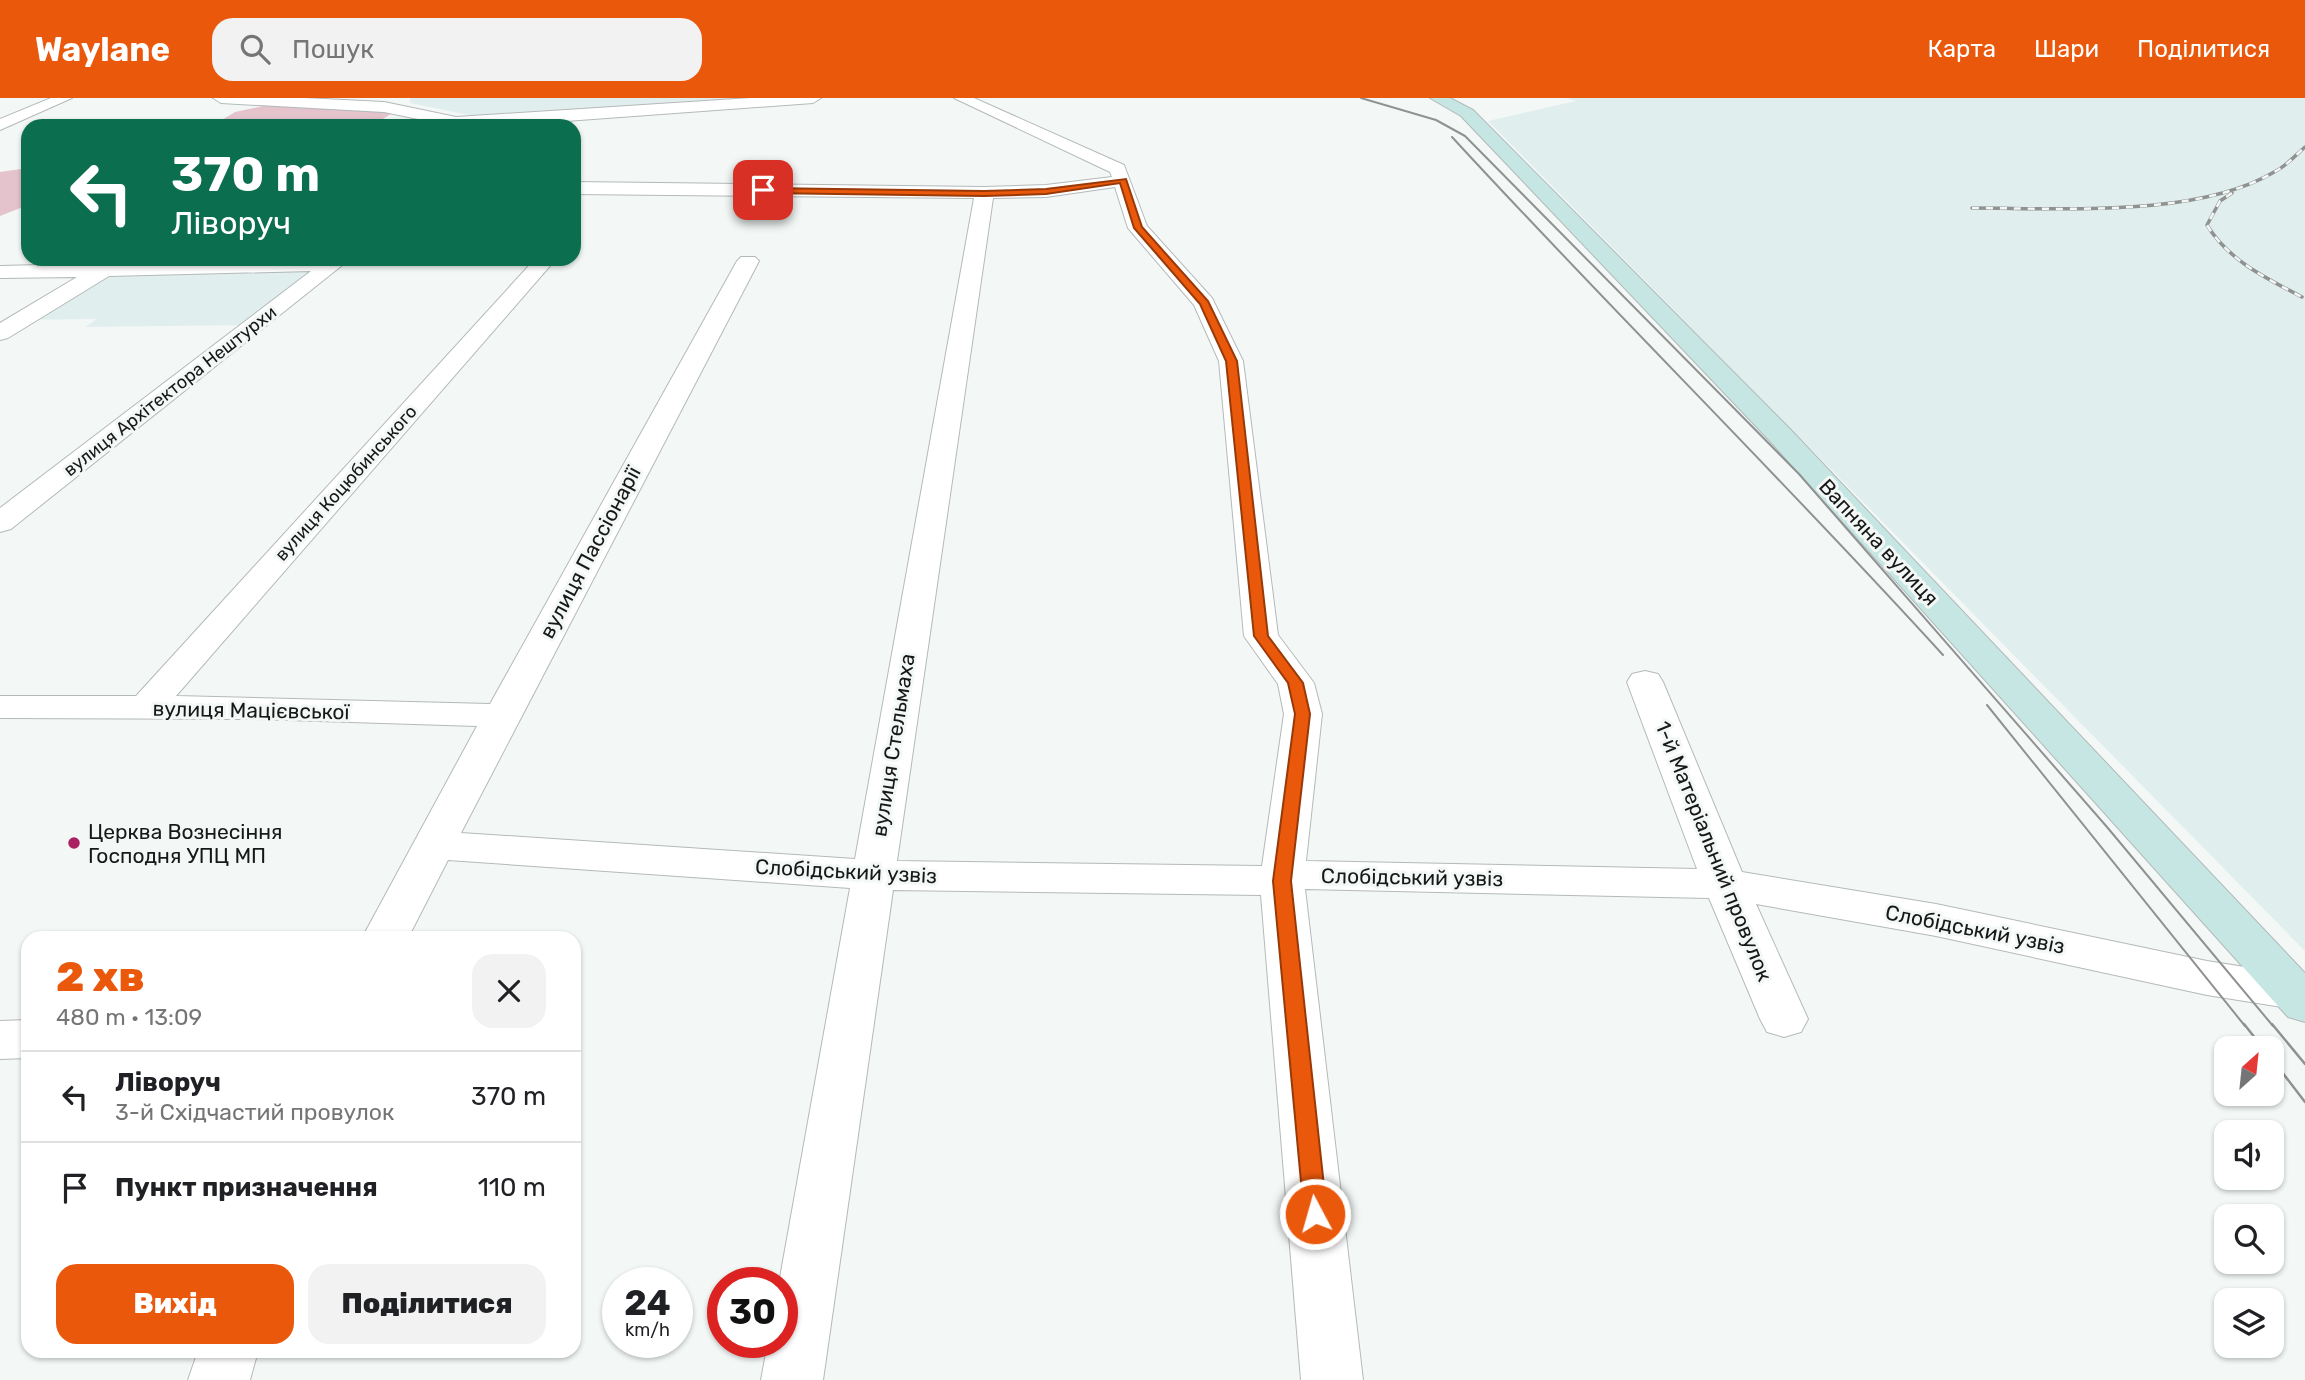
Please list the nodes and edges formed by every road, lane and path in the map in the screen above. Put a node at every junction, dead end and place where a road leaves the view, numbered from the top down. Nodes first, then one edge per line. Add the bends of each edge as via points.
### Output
1 (64, 98) edge
2 (222, 98) edge
3 (813, 98) edge
4 (962, 98) edge
5 (1438, 98) edge
6 (442, 119) edge
7 (527, 119) edge
8 (0, 125) edge
9 (1123, 181) junction
10 (581, 188) edge
11 (984, 193) junction
12 (748, 261) dead end
13 (83, 266) edge
14 (108, 266) edge
15 (332, 266) edge
16 (540, 266) edge
17 (0, 272) edge
18 (0, 333) edge
19 (0, 523) edge
20 (1645, 682) dead end
21 (0, 707) edge
22 (146, 708) junction
23 (502, 716) junction
24 (436, 845) junction
25 (872, 875) junction
26 (1282, 881) junction
27 (1724, 884) junction
28 (390, 931) edge
29 (2300, 998) edge
30 (1784, 1019) dead end
31 (21, 1039) edge
32 (0, 1040) edge
33 (226, 1358) edge
34 (219, 1380) edge
35 (792, 1380) edge
36 (1332, 1380) edge

1 - 8 street
2 - 6 street via 384,107
3 - 7 street
4 - 9 street via 1105,161 1118,169
5 - 29 street, Вапняна вулиця via 1467,113 1780,435
9 - 11 street
9 - 26 street via 1138,228 1205,303 1231,361 1261,636 1296,683 1303,714
10 - 11 street
11 - 25 street, вулиця Стельмаха
12 - 23 street, вулиця Пассіонарії
13 - 17 street
14 - 18 street
15 - 19 street, вулиця Архітектора Нештурхи
16 - 22 street, вулиця Коцюбинського
20 - 27 street, 1-й Матеріальний провулок
21 - 22 street, вулиця Мацієвської
22 - 23 street, вулиця Мацієвської
23 - 24 street, вулиця Пассіонарії
24 - 25 street, Слобідський узвіз
24 - 28 street, вулиця Пассіонарії
25 - 26 street, Слобідський узвіз
25 - 35 street, вулиця Стельмаха
26 - 27 street, Слобідський узвіз via 1303,875
26 - 36 street
27 - 29 street, Слобідський узвіз via 1936,920
27 - 30 street, 1-й Матеріальний провулок
31 - 32 street
33 - 34 street

